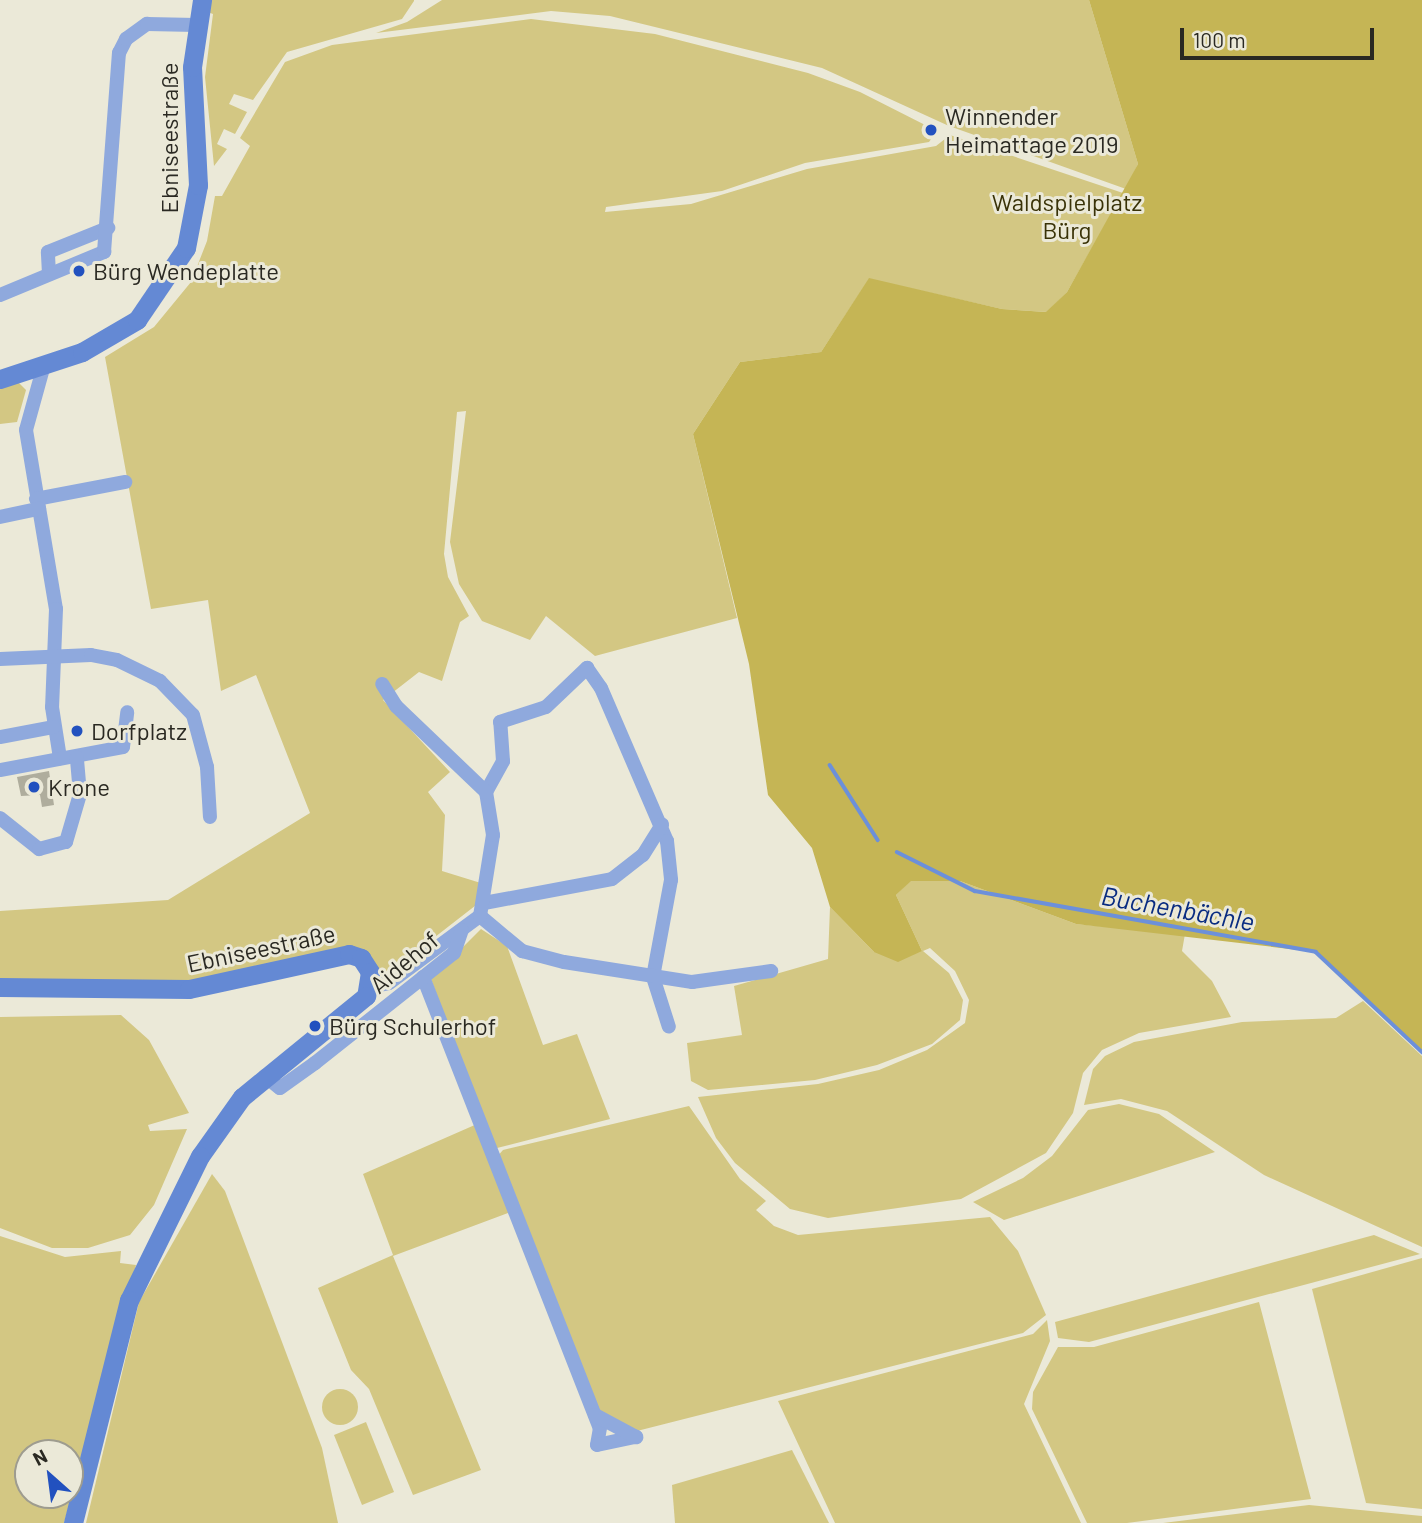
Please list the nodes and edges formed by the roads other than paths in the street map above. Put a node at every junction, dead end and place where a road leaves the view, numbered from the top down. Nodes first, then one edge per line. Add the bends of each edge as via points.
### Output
1 (202, 0) edge
2 (196, 25) junction
3 (108, 228) junction
4 (49, 274) junction
5 (0, 295) edge
6 (44, 365) junction
7 (0, 379) edge
8 (125, 482) dead end
9 (37, 504) junction
10 (0, 517) edge
11 (55, 654) junction
12 (0, 659) edge
13 (382, 684) dead end
14 (127, 712) dead end
15 (54, 726) junction
16 (0, 737) edge
17 (77, 757) junction
18 (60, 758) junction
19 (0, 769) edge
20 (486, 792) junction
21 (210, 817) dead end
22 (0, 818) edge
23 (662, 825) junction
24 (482, 910) junction
25 (462, 930) junction
26 (771, 971) dead end
27 (423, 976) junction
28 (653, 977) junction
29 (0, 987) edge
30 (370, 987) junction
31 (669, 1027) dead end
32 (265, 1076) junction
33 (595, 1415) dead end
34 (73, 1523) edge

1 - 2 street, Ebniseestraße
2 - 3 street via 147,24 126,40 119,53
2 - 6 street, Ebniseestraße via 192,67 198,185 186,248 137,320 82,352
3 - 4 street via 102,255
3 - 4 street via 48,252
4 - 5 street
6 - 7 street, Ebniseestraße
6 - 9 street via 26,430
8 - 9 street
9 - 10 street
9 - 11 street via 57,609
11 - 12 street
11 - 15 street
11 - 21 street via 117,660 141,670 181,700 201,739
13 - 20 street via 396,706
14 - 17 street via 123,747
15 - 16 street
15 - 18 street
17 - 18 street
17 - 22 street via 80,794 66,842 40,849
18 - 19 street
20 - 23 street via 503,761 500,722 546,707 587,668
20 - 24 street via 493,835
23 - 24 street via 643,855 612,880
23 - 28 street via 671,880
24 - 25 street
24 - 28 street via 522,951
25 - 27 street, Aidehof via 454,953
25 - 30 street via 388,983
26 - 28 street via 711,982
27 - 32 street, Aidehof via 280,1088
27 - 33 street
28 - 31 street
29 - 30 street, Ebniseestraße via 189,989 349,954 367,964
30 - 32 street
32 - 34 street via 217,1127 139,1274

